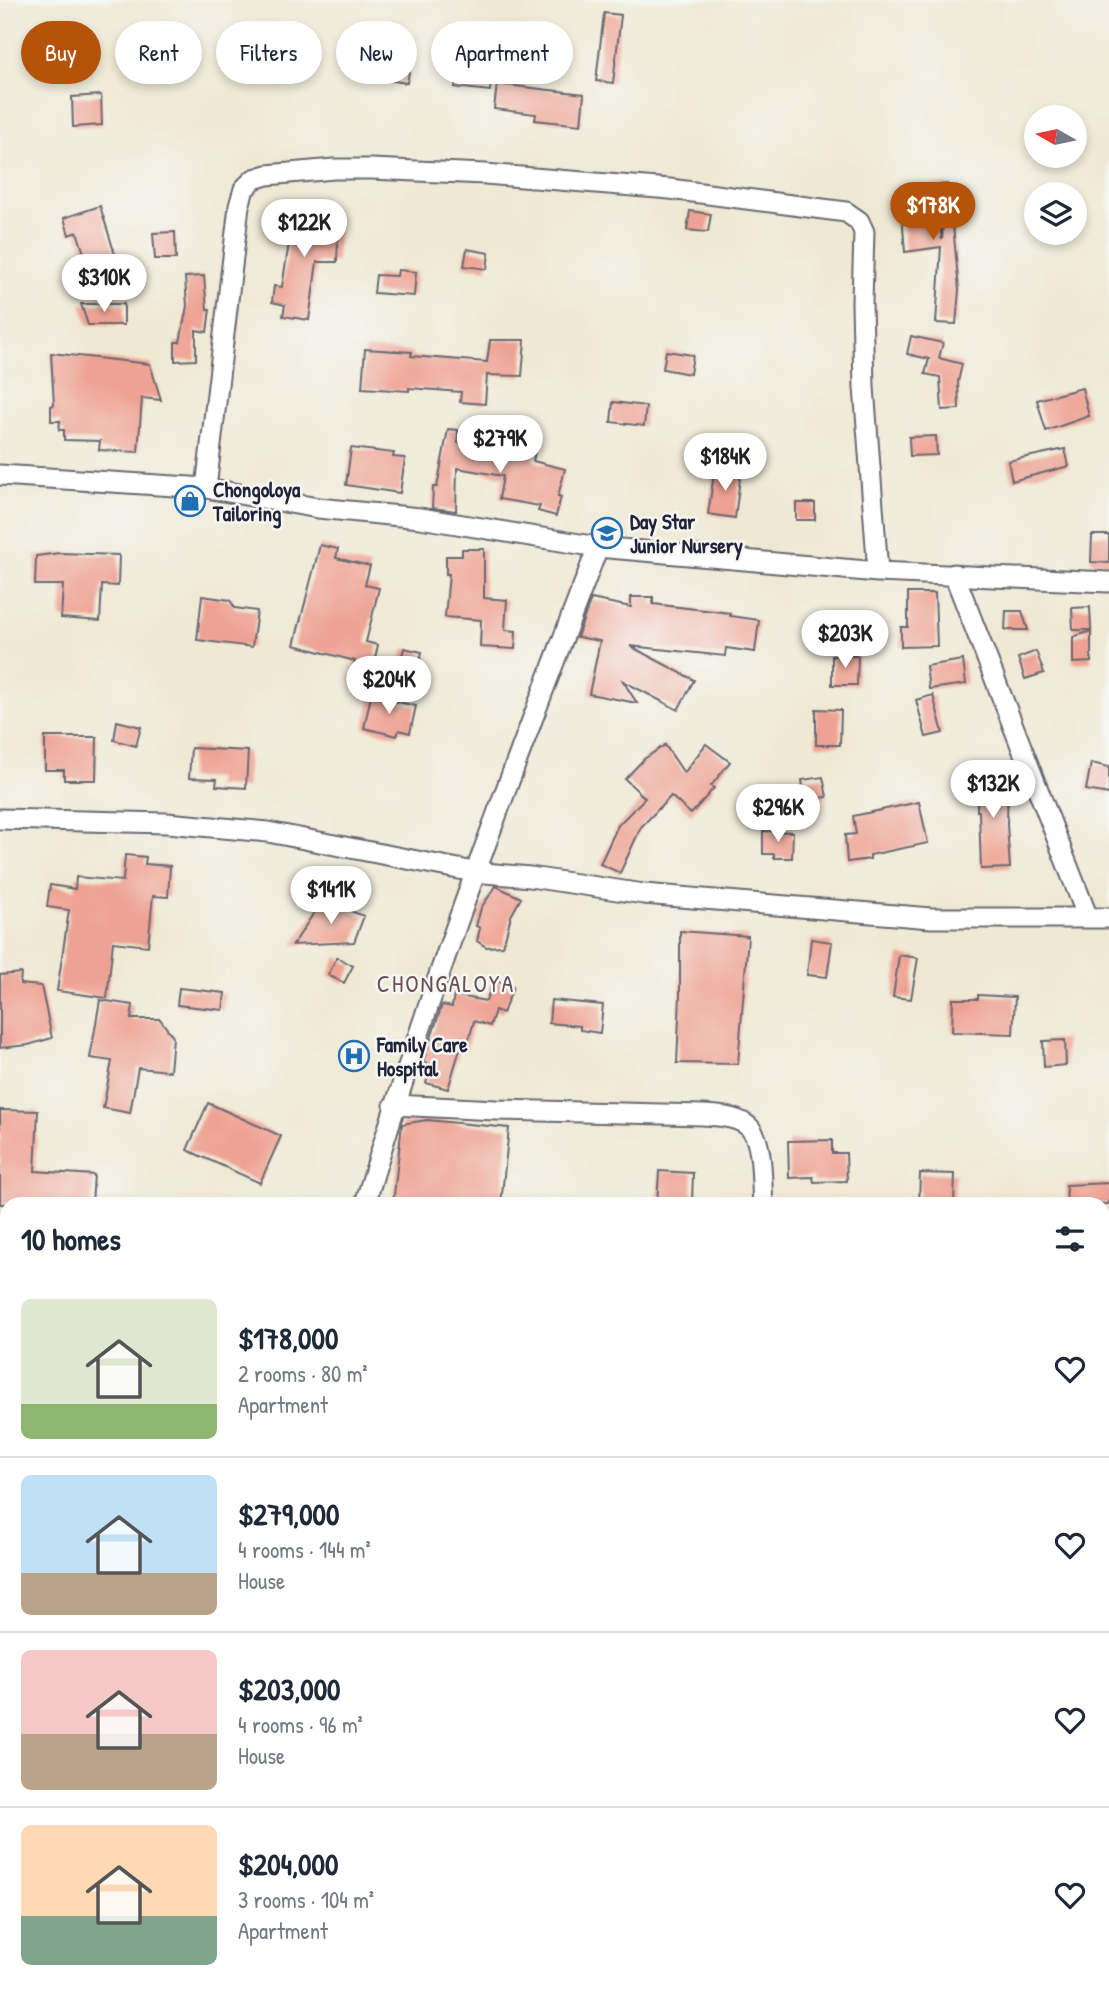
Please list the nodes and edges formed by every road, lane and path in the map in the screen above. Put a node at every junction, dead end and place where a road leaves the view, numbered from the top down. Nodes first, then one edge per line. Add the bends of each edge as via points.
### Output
1 (0, 475) edge
2 (206, 488) junction
3 (598, 547) junction
4 (878, 572) junction
5 (954, 574) junction
6 (1109, 582) edge
7 (0, 819) edge
8 (474, 872) junction
9 (1088, 918) junction
10 (1109, 918) edge
11 (394, 1105) junction
12 (367, 1197) edge
13 (762, 1197) edge

1 - 2 street
2 - 3 street
2 - 4 street via 239,206 244,189 254,179 334,169 485,173 764,200 846,212 859,221 864,232 864,387
3 - 4 street
3 - 8 street
4 - 5 street
5 - 6 street
5 - 9 street
7 - 8 street via 167,823 268,832
8 - 9 street via 644,894 931,918
8 - 11 street
9 - 10 street
11 - 12 street
11 - 13 street via 733,1119 750,1128 759,1149

